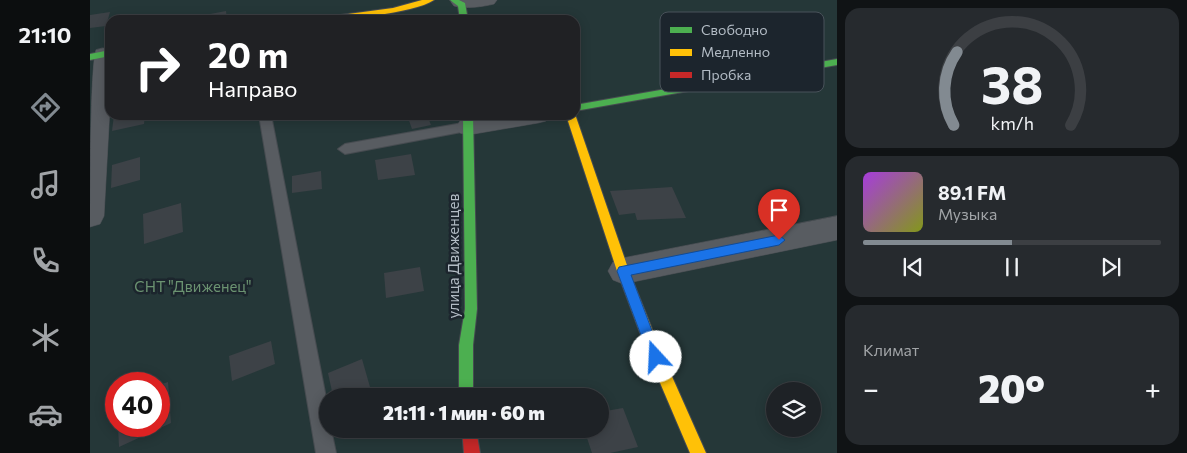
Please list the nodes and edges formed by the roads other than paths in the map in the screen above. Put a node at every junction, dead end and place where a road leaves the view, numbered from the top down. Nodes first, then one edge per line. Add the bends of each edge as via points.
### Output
1 (430, 0) edge
2 (488, 0) edge
3 (457, 1) edge
4 (356, 15) edge
5 (464, 15) edge
6 (101, 55) edge
7 (837, 62) edge
8 (824, 64) edge
9 (666, 92) edge
10 (580, 107) edge
11 (266, 120) edge
12 (573, 120) edge
13 (468, 121) edge
14 (345, 149) dead end
15 (90, 216) edge
16 (837, 228) edge
17 (623, 271) junction
18 (466, 388) edge
19 (470, 438) edge
20 (326, 453) edge
21 (472, 453) edge
22 (698, 453) edge

1 - 4 street via 394,10
2 - 3 street
3 - 5 street
6 - 15 street
7 - 8 street
9 - 10 street
11 - 20 lane
12 - 17 street
13 - 14 lane
13 - 18 street, улица Движенцев via 471,300
16 - 17 street
17 - 22 street
19 - 21 street

